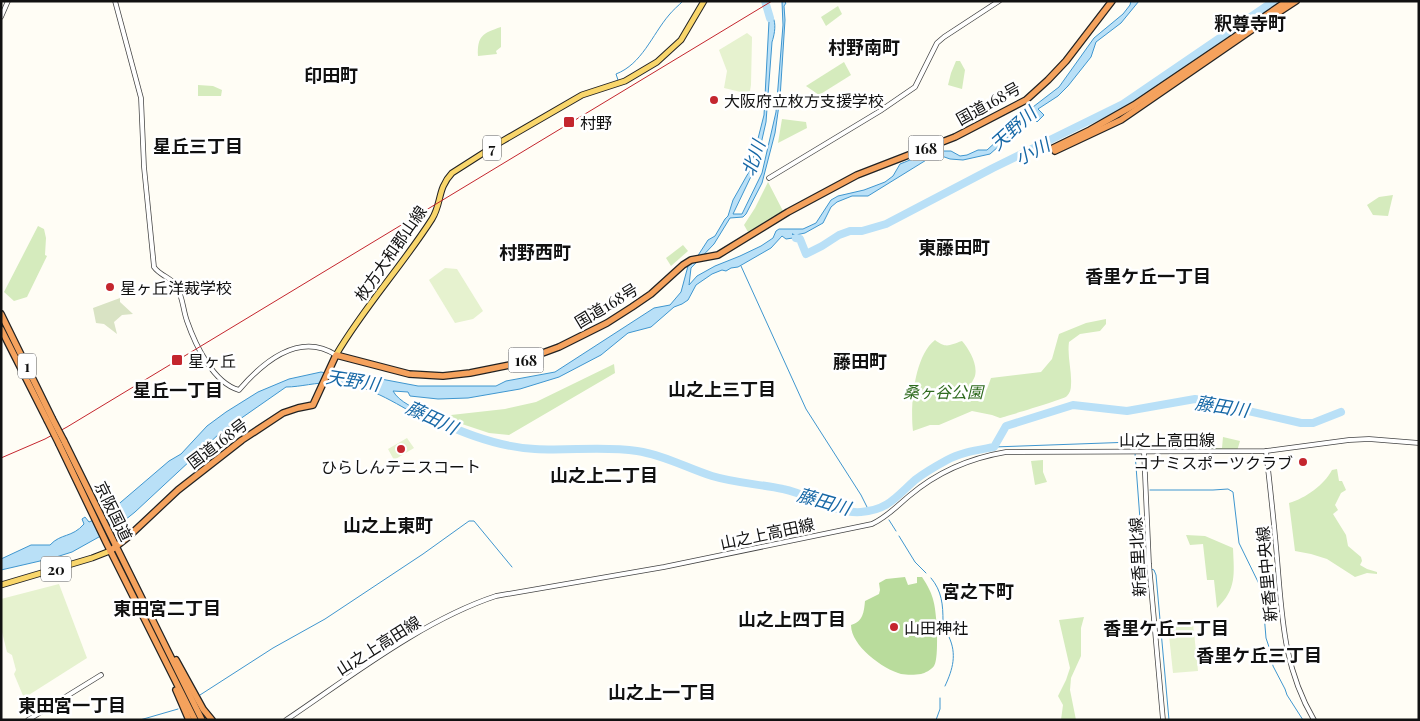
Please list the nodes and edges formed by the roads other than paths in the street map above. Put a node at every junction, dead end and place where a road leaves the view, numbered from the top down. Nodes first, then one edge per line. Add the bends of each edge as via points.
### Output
1 (8, 1) edge
2 (114, 1) edge
3 (704, 1) edge
4 (999, 1) edge
5 (1112, 1) edge
6 (1287, 1) edge
7 (1296, 1) edge
8 (1, 17) edge
9 (769, 178) dead end
10 (1, 314) edge
11 (1, 328) edge
12 (336, 355) junction
13 (49, 419) junction
14 (61, 442) junction
15 (1419, 443) edge
16 (1266, 451) junction
17 (1144, 452) junction
18 (116, 547) junction
19 (110, 551) junction
20 (1, 585) edge
21 (160, 651) junction
22 (171, 656) junction
23 (101, 675) dead end
24 (181, 685) junction
25 (28, 720) edge
26 (189, 720) edge
27 (195, 720) edge
28 (202, 720) edge
29 (212, 720) edge
30 (286, 720) edge
31 (1163, 720) edge
32 (1314, 720) edge

1 - 8 street
2 - 12 street via 141,98 154,267 177,287 186,320 207,363 228,385 239,390 264,364 279,354 314,346
3 - 12 main road, 枚方大和郡山線 / 7 via 681,40 657,62 625,81 582,95 452,174 440,190 434,217
4 - 9 street via 937,44 915,87
5 - 12 highway, 国道168号 / 168 via 1066,61 1026,100 956,137 857,175 718,255 691,260 651,294 607,323 559,347 510,366 443,376 409,374
6 - 7 highway via 1134,105 1054,150 1121,120
10 - 13 highway, 京阪国道 / 1
11 - 13 highway, 京阪国道 / 1
12 - 18 highway, 国道168号 via 313,405 289,410 276,417 213,461
13 - 14 highway, 京阪国道 / 1, bridge
14 - 18 highway, 京阪国道 / 1
14 - 19 highway, 京阪国道 / 1
15 - 16 street, 山之上高田線 via 1348,440
16 - 17 street, 山之上高田線
16 - 32 street, 新香里中央線 via 1285,644 1296,684
17 - 30 street, 山之上高田線 via 994,454 939,475 872,524 664,567 490,598 456,611 401,643
17 - 31 street, 新香里北線 via 1149,571
18 - 19 highway, 国道168号
18 - 22 highway, 京阪国道 / 1
19 - 20 main road, 20
19 - 21 highway, 京阪国道 / 1
21 - 24 highway, 京阪国道 / 1
21 - 26 highway
22 - 24 highway, 京阪国道 / 1
22 - 29 highway, 1
23 - 25 street
24 - 27 highway, 京阪国道 / 1
24 - 28 highway, 京阪国道 / 1

